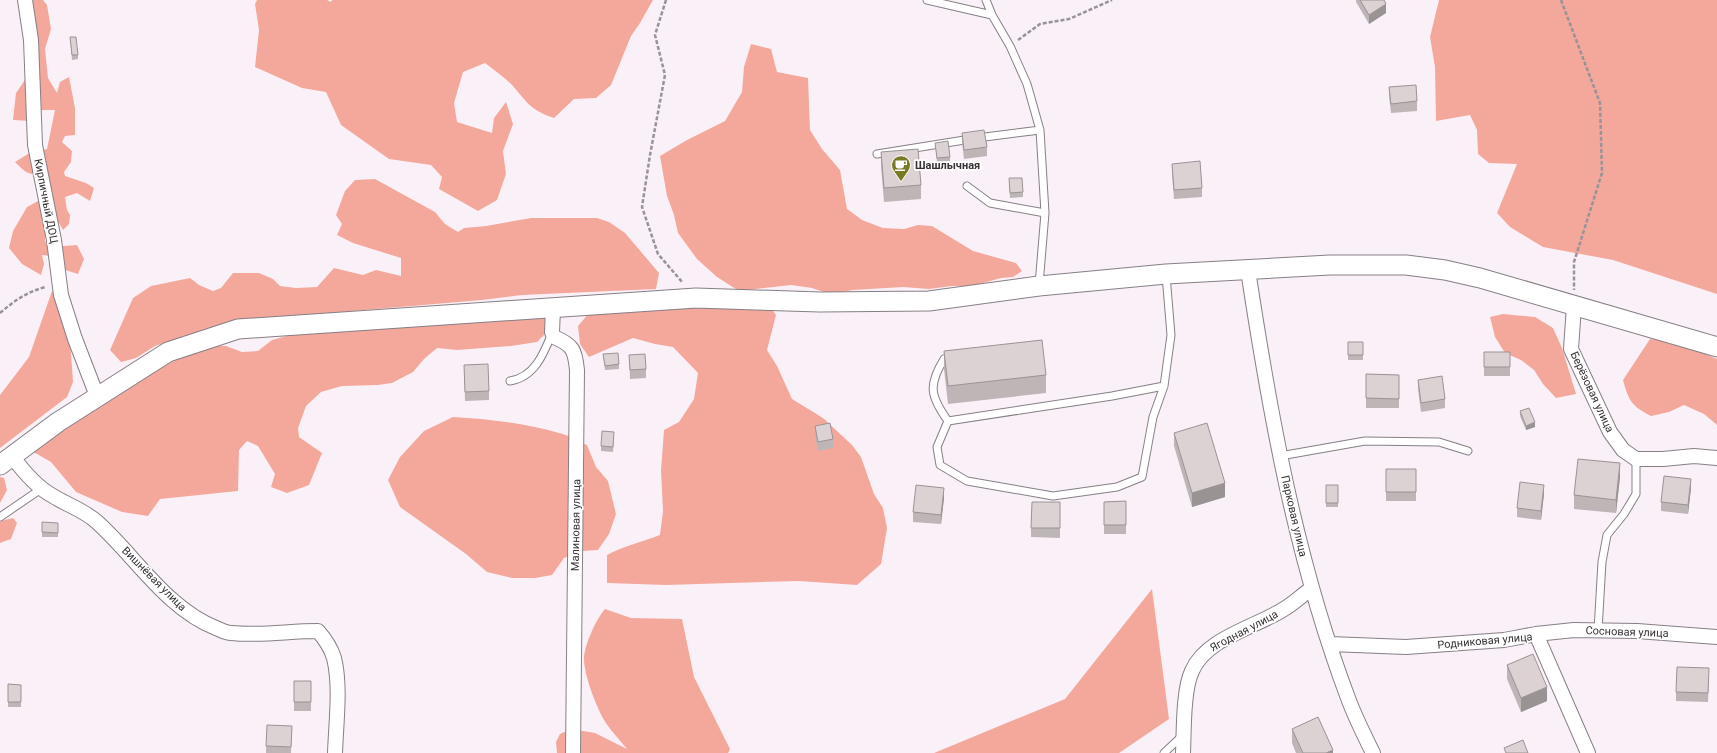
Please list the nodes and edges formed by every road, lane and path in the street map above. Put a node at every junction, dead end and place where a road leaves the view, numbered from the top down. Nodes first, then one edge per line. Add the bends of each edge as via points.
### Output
1 (25, 0) edge
2 (666, 0) edge
3 (927, 0) edge
4 (986, 0) edge
5 (1112, 0) edge
6 (1561, 0) edge
7 (992, 15) junction
8 (1010, 46) junction
9 (1040, 130) junction
10 (877, 154) dead end
11 (967, 186) dead end
12 (1045, 213) junction
13 (1248, 270) junction
14 (1166, 274) junction
15 (60, 284) junction
16 (1039, 286) junction
17 (696, 298) junction
18 (1574, 306) junction
19 (553, 308) junction
20 (0, 313) edge
21 (552, 332) junction
22 (1717, 347) edge
23 (944, 359) edge
24 (510, 381) dead end
25 (1164, 386) junction
26 (97, 396) junction
27 (948, 421) junction
28 (1468, 451) dead end
29 (1280, 456) junction
30 (1636, 458) junction
31 (1717, 458) edge
32 (6, 461) edge
33 (40, 488) junction
34 (0, 517) edge
35 (1311, 588) junction
36 (1598, 630) junction
37 (1536, 634) junction
38 (1717, 637) edge
39 (1330, 644) junction
40 (1184, 735) junction
41 (335, 753) edge
42 (573, 753) edge
43 (1164, 753) edge
44 (1183, 753) edge
45 (1373, 753) edge
46 (1588, 753) edge

1 - 15 street, Кирпичный ДОЦ via 31,40 36,145
2 - 17 path via 655,34 666,75 642,207 658,254
3 - 7 lane
4 - 7 lane
5 - 8 path via 1069,19 1040,24
6 - 18 path via 1600,103 1602,173 1574,262
7 - 8 lane
8 - 9 lane via 1027,84
9 - 10 lane
9 - 12 lane
11 - 12 lane via 990,202
12 - 16 lane
13 - 14 main road
13 - 18 main road via 1406,264 1480,278
13 - 29 street, Парковая улица
14 - 16 main road
14 - 25 lane via 1171,335
15 - 20 path via 34,290
15 - 26 street, Кирпичный ДОЦ via 75,339
16 - 17 main road via 929,300 820,302
17 - 19 main road
18 - 22 main road
18 - 30 street, Берёзовая улица via 1571,349 1610,432 1623,450
19 - 21 street
19 - 26 main road via 238,329 168,352
21 - 24 lane via 538,364 516,380
21 - 42 street, Малиновая улица via 554,337 563,341 575,353 577,370
23 - 27 lane via 934,375 933,392 936,404
25 - 27 lane
25 - 27 lane via 1153,417 1142,478 1117,487 1053,496 967,481 940,465 937,447
26 - 32 main road
28 - 29 lane via 1439,442 1365,441
29 - 35 street, Парковая улица
30 - 31 street
30 - 36 lane via 1636,494 1607,535 1602,562
32 - 33 street, Вишнёвая улица
33 - 34 lane
33 - 41 street, Вишнёвая улица via 96,521 185,611 204,623 229,633 318,631 334,657 337,678
35 - 39 street, Парковая улица
35 - 40 street, Ягодная улица via 1284,609 1202,654 1191,671
36 - 37 street, Сосновая улица
36 - 38 street, Сосновая улица via 1637,630
37 - 39 street, Родниковая улица via 1504,640 1406,648
37 - 46 street, Родниковая улица
39 - 45 street, Парковая улица via 1348,699
40 - 43 lane
40 - 44 street, Ягодная улица

